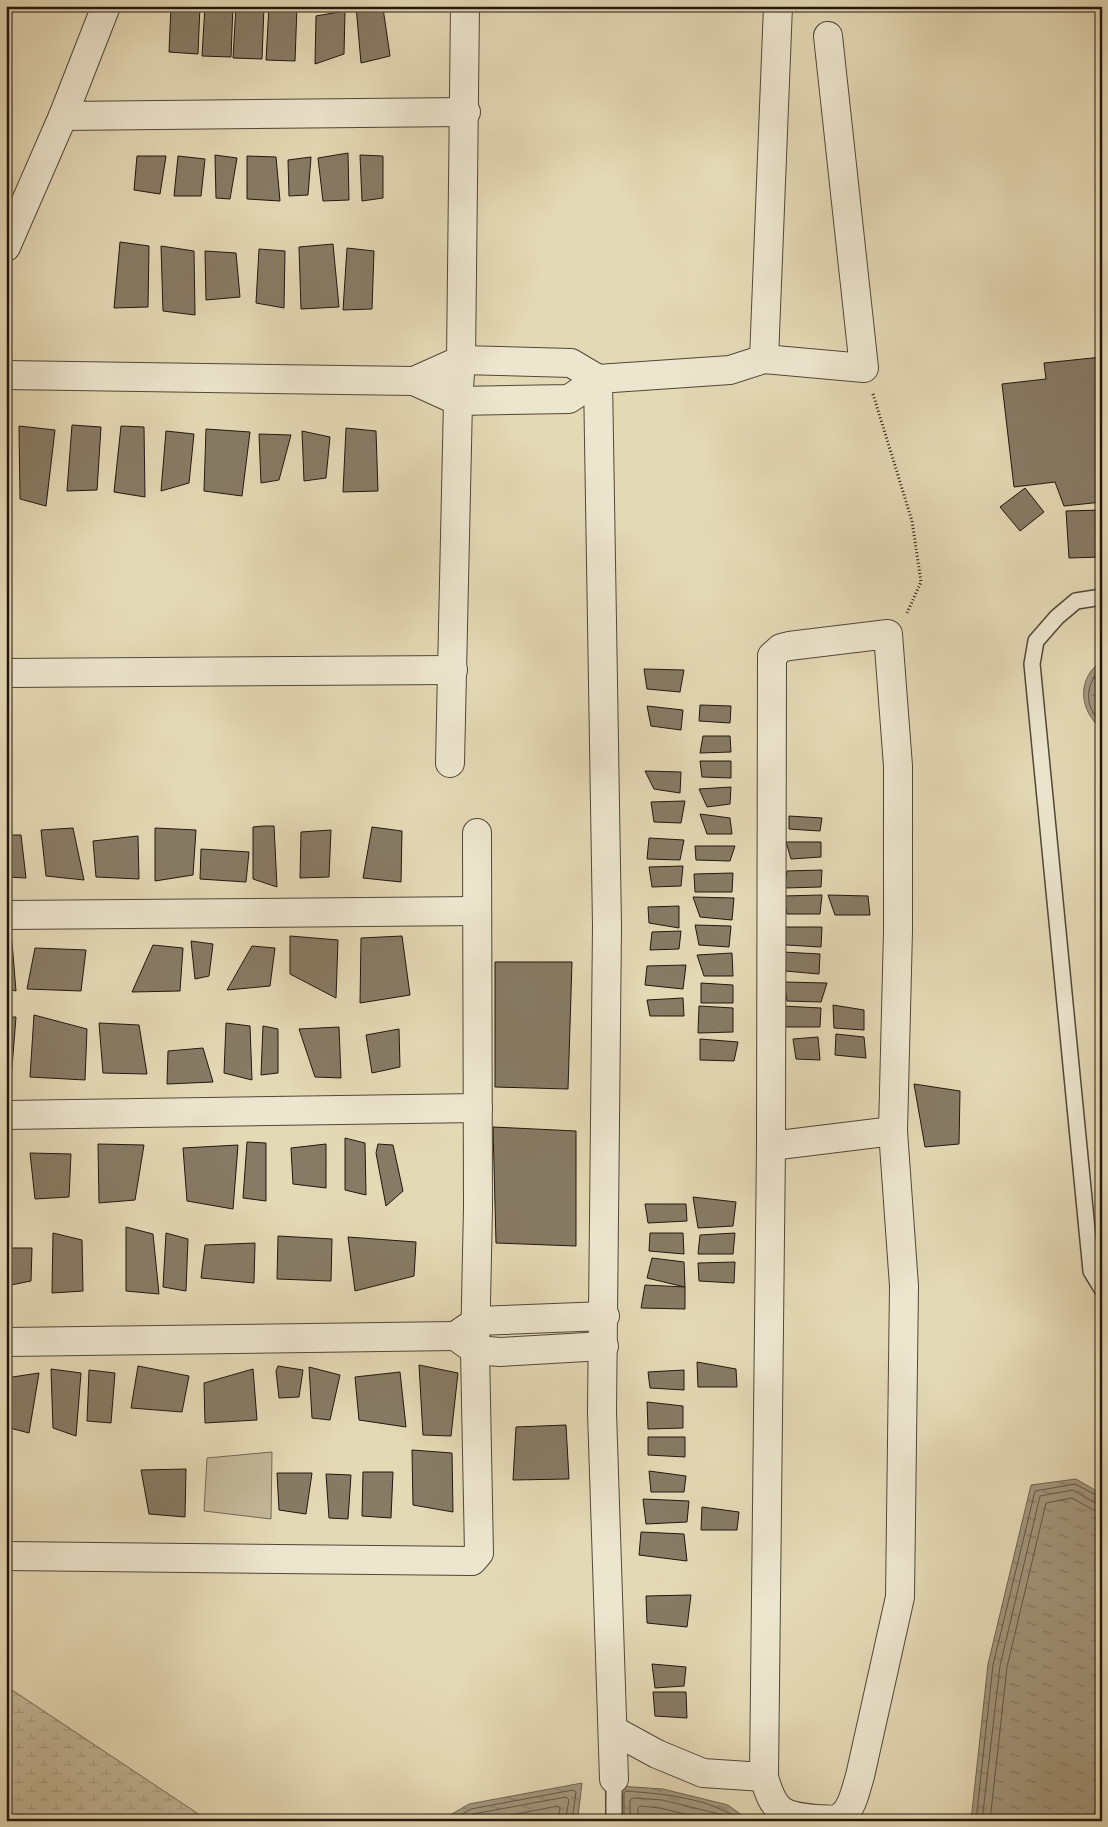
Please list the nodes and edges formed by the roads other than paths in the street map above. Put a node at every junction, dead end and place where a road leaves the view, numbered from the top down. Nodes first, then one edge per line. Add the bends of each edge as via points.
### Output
1 (106, 6) edge
2 (465, 6) edge
3 (778, 6) edge
4 (828, 36) dead end
5 (466, 112) junction
6 (63, 116) junction
7 (6, 247) edge
8 (764, 359) junction
9 (461, 360) junction
10 (6, 375) edge
11 (598, 379) junction
12 (414, 381) junction
13 (458, 401) junction
14 (1102, 597) edge
15 (453, 670) junction
16 (6, 673) edge
17 (450, 763) dead end
18 (477, 833) dead end
19 (477, 912) junction
20 (6, 915) edge
21 (478, 1108) junction
22 (6, 1115) edge
23 (893, 1130) junction
24 (772, 1146) junction
25 (1102, 1289) edge
26 (605, 1316) junction
27 (469, 1335) junction
28 (6, 1342) edge
29 (604, 1346) junction
30 (6, 1556) edge
31 (613, 1730) junction
32 (764, 1777) junction
33 (614, 1786) joint
34 (614, 1821) edge

1 - 6 street
2 - 5 street
3 - 8 street
4 - 8 street via 864,368
5 - 6 street
5 - 9 street
6 - 7 street
8 - 11 street via 730,370
9 - 11 street via 571,363
9 - 12 street
9 - 13 street
10 - 12 street
11 - 13 street via 568,399
11 - 26 street via 608,926
12 - 13 street
13 - 15 street
14 - 25 lane via 1076,600 1057,617 1036,641 1032,664 1091,1271
15 - 16 street
15 - 17 street
18 - 19 street
19 - 20 street
19 - 21 street
21 - 22 street
21 - 27 street
23 - 24 street
23 - 24 street via 898,766 888,634 789,646 772,656
23 - 32 street via 904,1286 900,1597 894,1630 860,1776 844,1815 834,1820 784,1814 769,1796
24 - 32 street
26 - 27 street
26 - 29 street
27 - 28 street
27 - 29 street via 500,1352
27 - 30 street via 479,1553 472,1561
29 - 31 street via 602,1412
31 - 32 street via 657,1754 704,1773
31 - 33 street
33 - 34 lane

